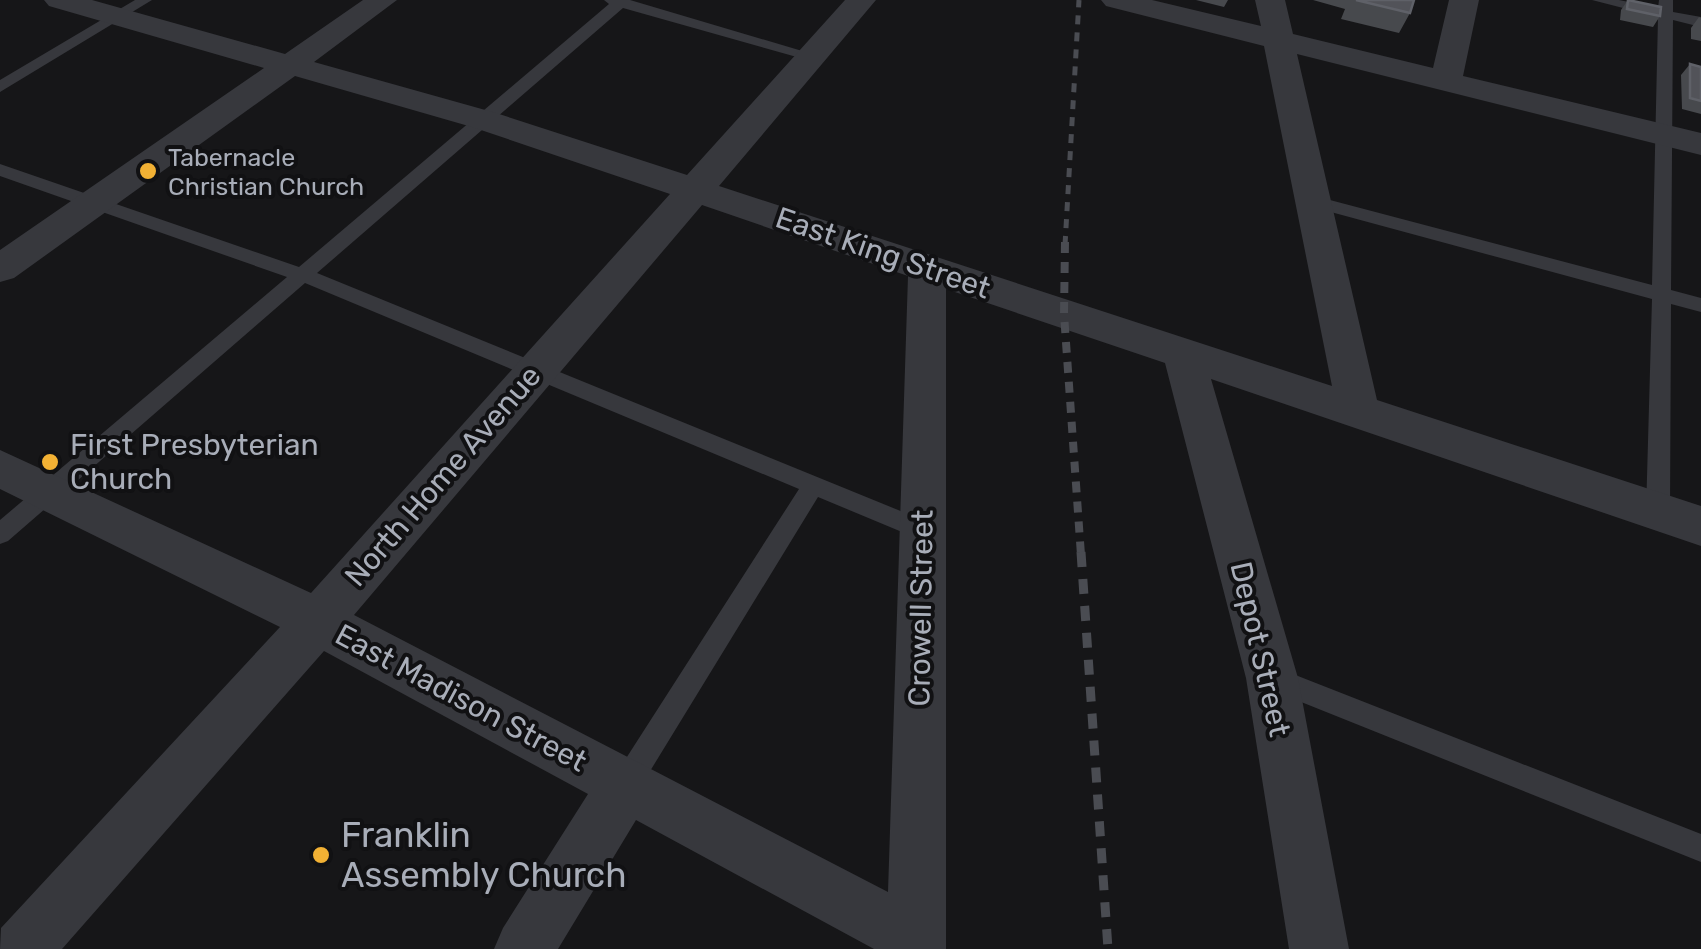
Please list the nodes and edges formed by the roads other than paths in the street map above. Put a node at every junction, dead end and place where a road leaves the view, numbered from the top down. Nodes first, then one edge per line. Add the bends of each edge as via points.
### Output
1 (59, 0) edge
2 (382, 0) edge
3 (861, 0) edge
4 (1116, 0) edge
5 (1270, 0) edge
6 (1464, 0) edge
7 (1599, 0) edge
8 (618, 1) edge
9 (1666, 7) edge
10 (132, 8) edge
11 (1701, 22) edge
12 (1278, 40) junction
13 (812, 56) junction
14 (290, 64) junction
15 (1446, 81) junction
16 (0, 86) edge
17 (484, 120) junction
18 (1662, 134) junction
19 (1701, 144) edge
20 (0, 170) edge
21 (696, 190) junction
22 (1310, 201) junction
23 (95, 202) junction
24 (927, 268) junction
25 (0, 269) edge
26 (303, 275) junction
27 (1660, 293) junction
28 (1701, 304) edge
29 (1182, 352) junction
30 (535, 371) junction
31 (1358, 411) junction
32 (0, 468) edge
33 (814, 485) junction
34 (48, 490) junction
35 (1658, 512) junction
36 (1701, 526) edge
37 (922, 530) junction
38 (0, 534) edge
39 (316, 622) junction
40 (1272, 678) junction
41 (626, 784) junction
42 (1701, 848) edge
43 (916, 944) edge
44 (22, 949) edge
45 (524, 949) edge
46 (1319, 949) edge

1 - 10 street, East King Street
2 - 14 street
3 - 13 street, North Home Avenue
4 - 12 street
5 - 12 street
6 - 15 street
7 - 9 lane
8 - 13 lane
8 - 17 lane
9 - 11 lane
9 - 18 lane
10 - 14 street, East King Street
10 - 16 lane
12 - 15 street
12 - 22 street
13 - 21 street, North Home Avenue
14 - 17 street, East King Street
14 - 23 street
15 - 18 street
17 - 21 street, East King Street
17 - 26 lane
18 - 19 street
18 - 27 lane
20 - 23 lane
21 - 24 street, East King Street
21 - 30 street, North Home Avenue
22 - 27 lane
22 - 31 street
23 - 25 street
23 - 26 lane
24 - 29 street, East King Street
24 - 37 street, Crowell Street
26 - 30 lane
26 - 34 lane
27 - 28 lane
27 - 35 lane
29 - 31 street, East King Street
29 - 40 street, Depot Street
30 - 33 lane
30 - 39 street, North Home Avenue
31 - 35 street, East King Street
32 - 34 street, East Madison Street
33 - 37 lane
33 - 41 lane
34 - 38 lane
34 - 39 street, East Madison Street
35 - 36 street, East King Street
37 - 43 street, Crowell Street
39 - 41 street, East Madison Street
39 - 44 street, North Home Avenue
40 - 42 lane
40 - 46 street, Depot Street
41 - 43 street, East Madison Street
41 - 45 street

